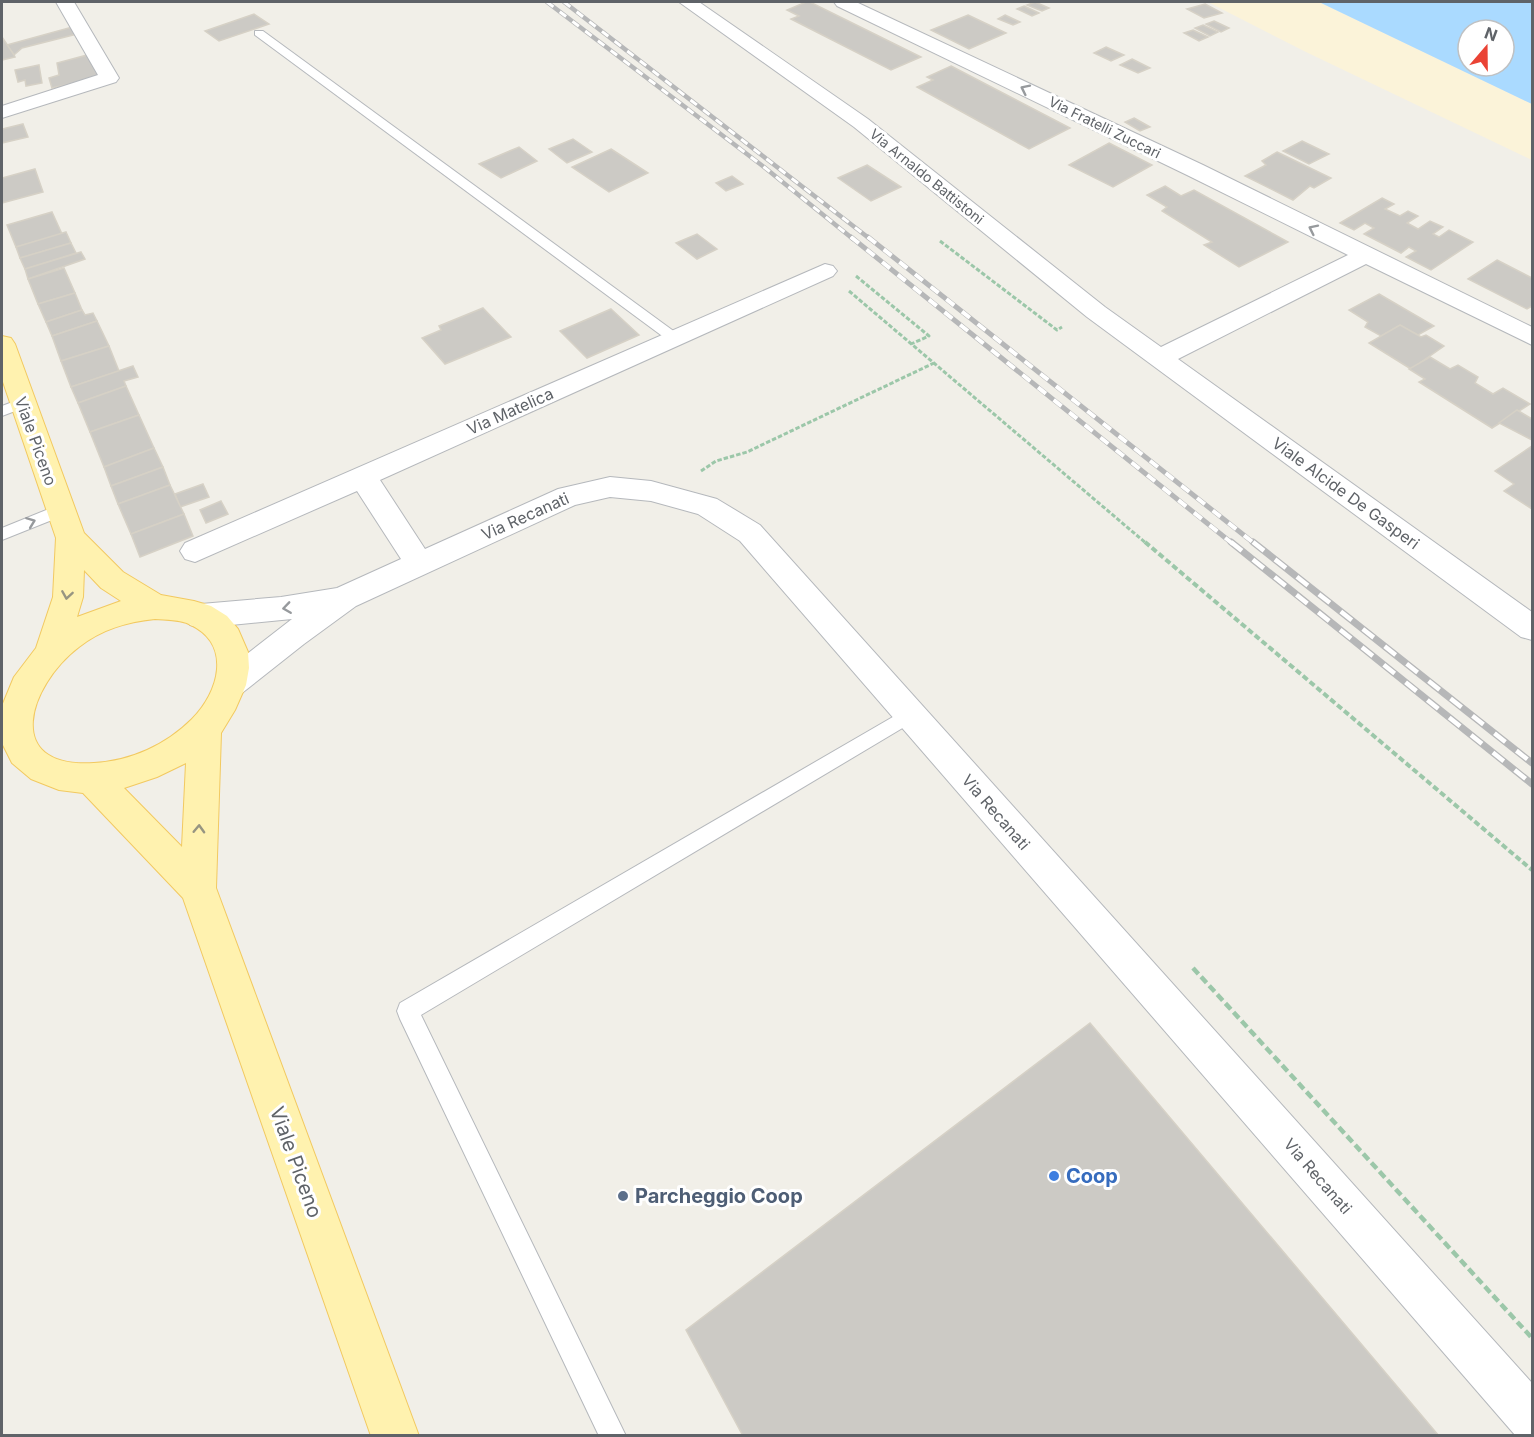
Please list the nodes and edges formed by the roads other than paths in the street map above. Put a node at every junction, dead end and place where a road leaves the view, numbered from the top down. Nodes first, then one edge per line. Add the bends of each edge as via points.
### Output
1 (65, 2) edge
2 (688, 2) edge
3 (843, 2) edge
4 (259, 33) dead end
5 (2, 112) edge
6 (1365, 255) junction
7 (825, 271) road end
8 (1533, 337) edge
9 (674, 338) junction
10 (3, 351) edge
11 (1160, 358) junction
12 (12, 407) edge
13 (362, 476) junction
14 (61, 510) junction
15 (2, 534) edge
16 (71, 538) junction
17 (195, 551) dead end
18 (420, 564) junction
19 (345, 598) junction
20 (155, 607) junction
21 (201, 616) junction
22 (1533, 628) edge
23 (51, 650) junction
24 (231, 684) junction
25 (10, 698) edge
26 (910, 715) junction
27 (204, 729) junction
28 (13, 753) edge
29 (92, 779) junction
30 (198, 888) junction
31 (1533, 1418) edge
32 (395, 1436) edge
33 (613, 1436) edge

1 - 5 street via 109,78
2 - 11 street, Via Arnaldo Battistoni via 861,123 1096,312
6 -> 3 street, Via Fratelli Zuccari
4 - 9 lane
6 - 8 street, Via Fratelli Zuccari
6 - 11 street
7 - 9 street, Via Matelica
9 - 13 street, Via Matelica
10 - 12 main road, Viale Piceno
11 - 22 street, Viale Alcide De Gasperi
12 - 14 main road, Viale Piceno
13 - 17 street, Via Matelica
13 - 18 street
15 -> 14 lane
14 - 16 main road, Viale Piceno
16 - 20 main road, Viale Piceno via 112,580
16 -> 23 main road, Viale Piceno via 68,597
18 - 19 street, Via Recanati
18 - 26 street, Via Recanati via 568,496 610,487 651,491 707,506 750,533
19 -> 21 street, Via Recanati
19 - 24 street, Via Recanati
20 - 21 main road, Viale Piceno
20 - 23 main road, Viale Piceno via 100,619
21 - 24 main road, Viale Piceno via 218,627 230,643 234,663
23 - 25 main road, Viale Piceno
24 - 27 main road, Viale Piceno via 221,707
25 - 28 main road, Viale Piceno
26 - 31 street, Via Recanati
26 - 33 lane via 408,1011
27 - 29 main road, Viale Piceno via 153,764 122,775
30 -> 27 main road, Viale Piceno
28 - 29 main road, Viale Piceno via 65,777
29 - 30 main road, Viale Piceno
30 - 32 main road, Viale Piceno

